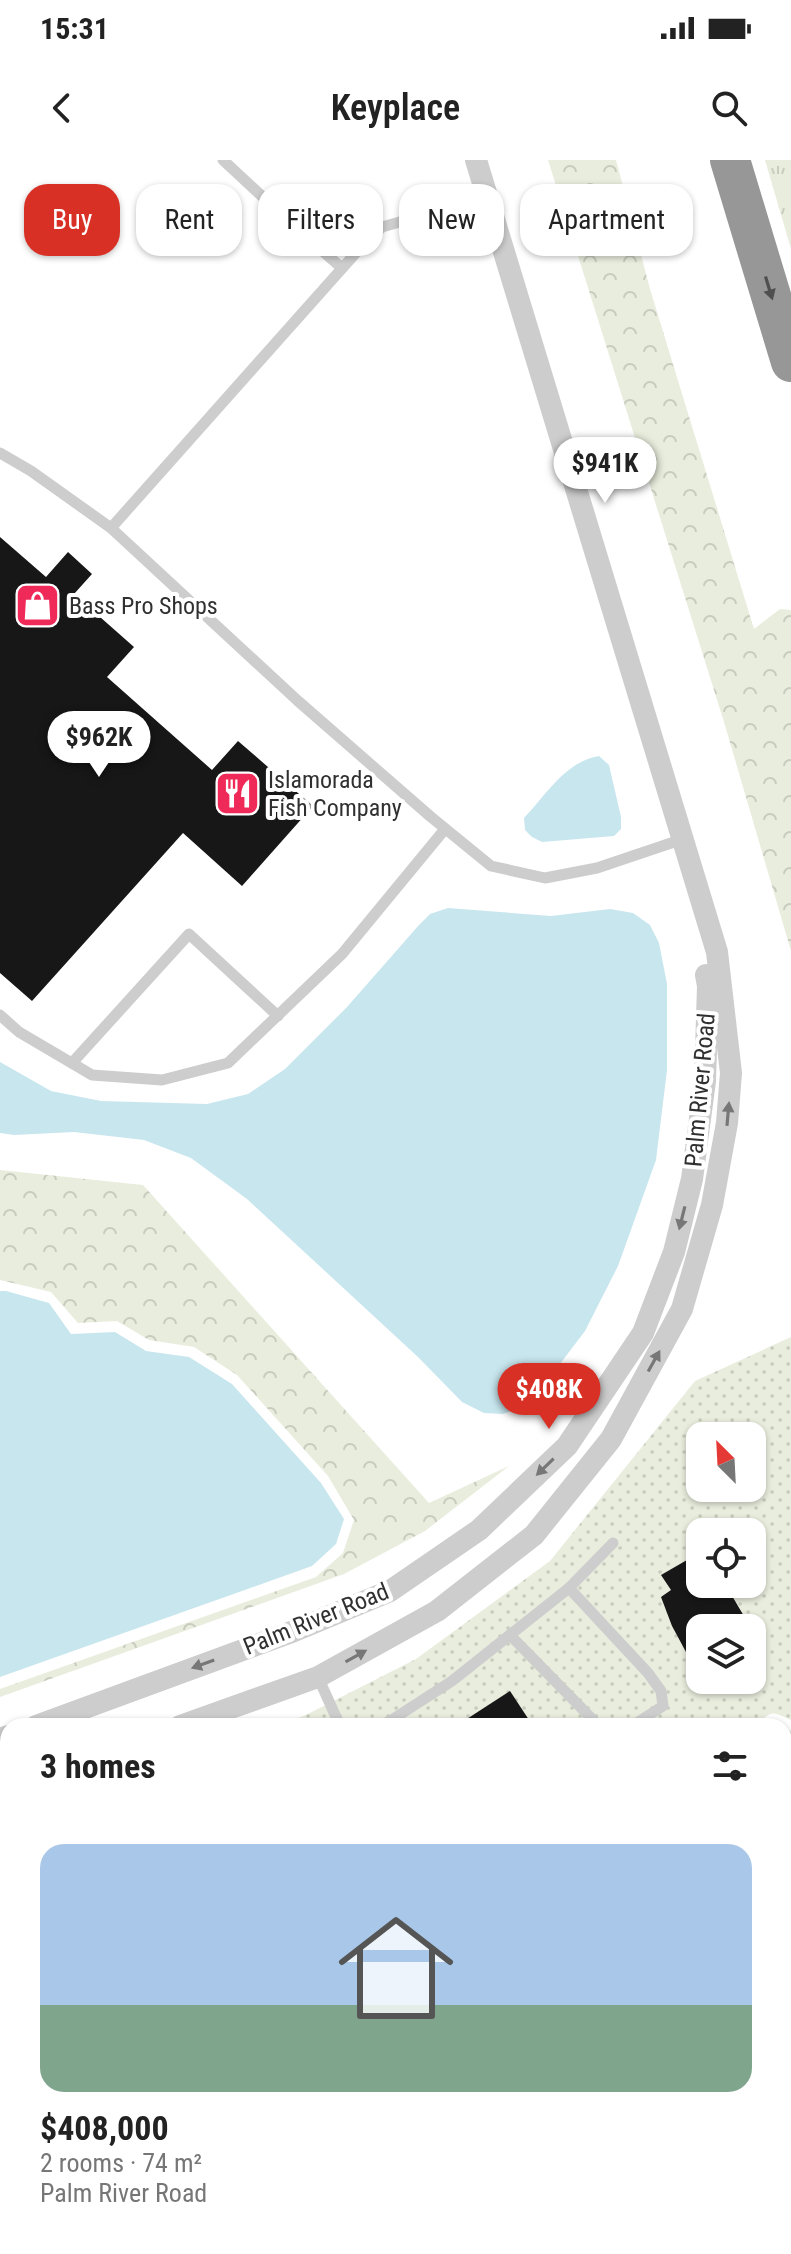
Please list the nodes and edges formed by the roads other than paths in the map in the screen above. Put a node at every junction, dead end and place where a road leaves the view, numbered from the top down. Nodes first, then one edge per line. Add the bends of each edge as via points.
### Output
1 (223, 160) edge
2 (476, 160) edge
3 (730, 160) edge
4 (484, 184) edge
5 (399, 222) edge
6 (504, 251) edge
7 (342, 268) junction
8 (791, 362) edge
9 (0, 453) edge
10 (111, 528) junction
11 (445, 829) junction
12 (683, 839) junction
13 (689, 864) junction
14 (0, 1015) edge
15 (278, 1016) junction
16 (72, 1063) junction
17 (613, 1543) dead end
18 (569, 1588) junction
19 (510, 1635) junction
20 (318, 1677) junction
21 (58, 1718) edge
22 (203, 1718) edge
23 (336, 1718) edge
24 (395, 1718) edge
25 (591, 1718) edge
26 (644, 1718) edge

1 - 7 lane
2 - 4 street, Palm River Road
3 -> 8 highway
5 - 7 lane via 382,227
6 - 12 street, Palm River Road
7 - 10 lane
9 - 10 lane
10 - 11 lane
11 - 12 lane via 491,866 545,878 597,868
11 - 15 lane via 342,954
12 - 13 street, Palm River Road
20 -> 13 street, Palm River Road via 437,1611 534,1535 611,1439 682,1309 712,1205 731,1073 717,952
13 -> 21 street, Palm River Road via 708,986 705,1081 692,1179 674,1252 643,1333 567,1446 479,1530 390,1591
14 - 16 lane
15 - 16 lane via 228,1063 162,1080 92,1075
15 - 16 lane via 189,934
17 - 18 lane
18 - 19 lane
18 - 26 lane via 661,1691 663,1706
19 - 24 lane
19 - 25 lane
20 - 22 street, Palm River Road
20 - 23 lane

